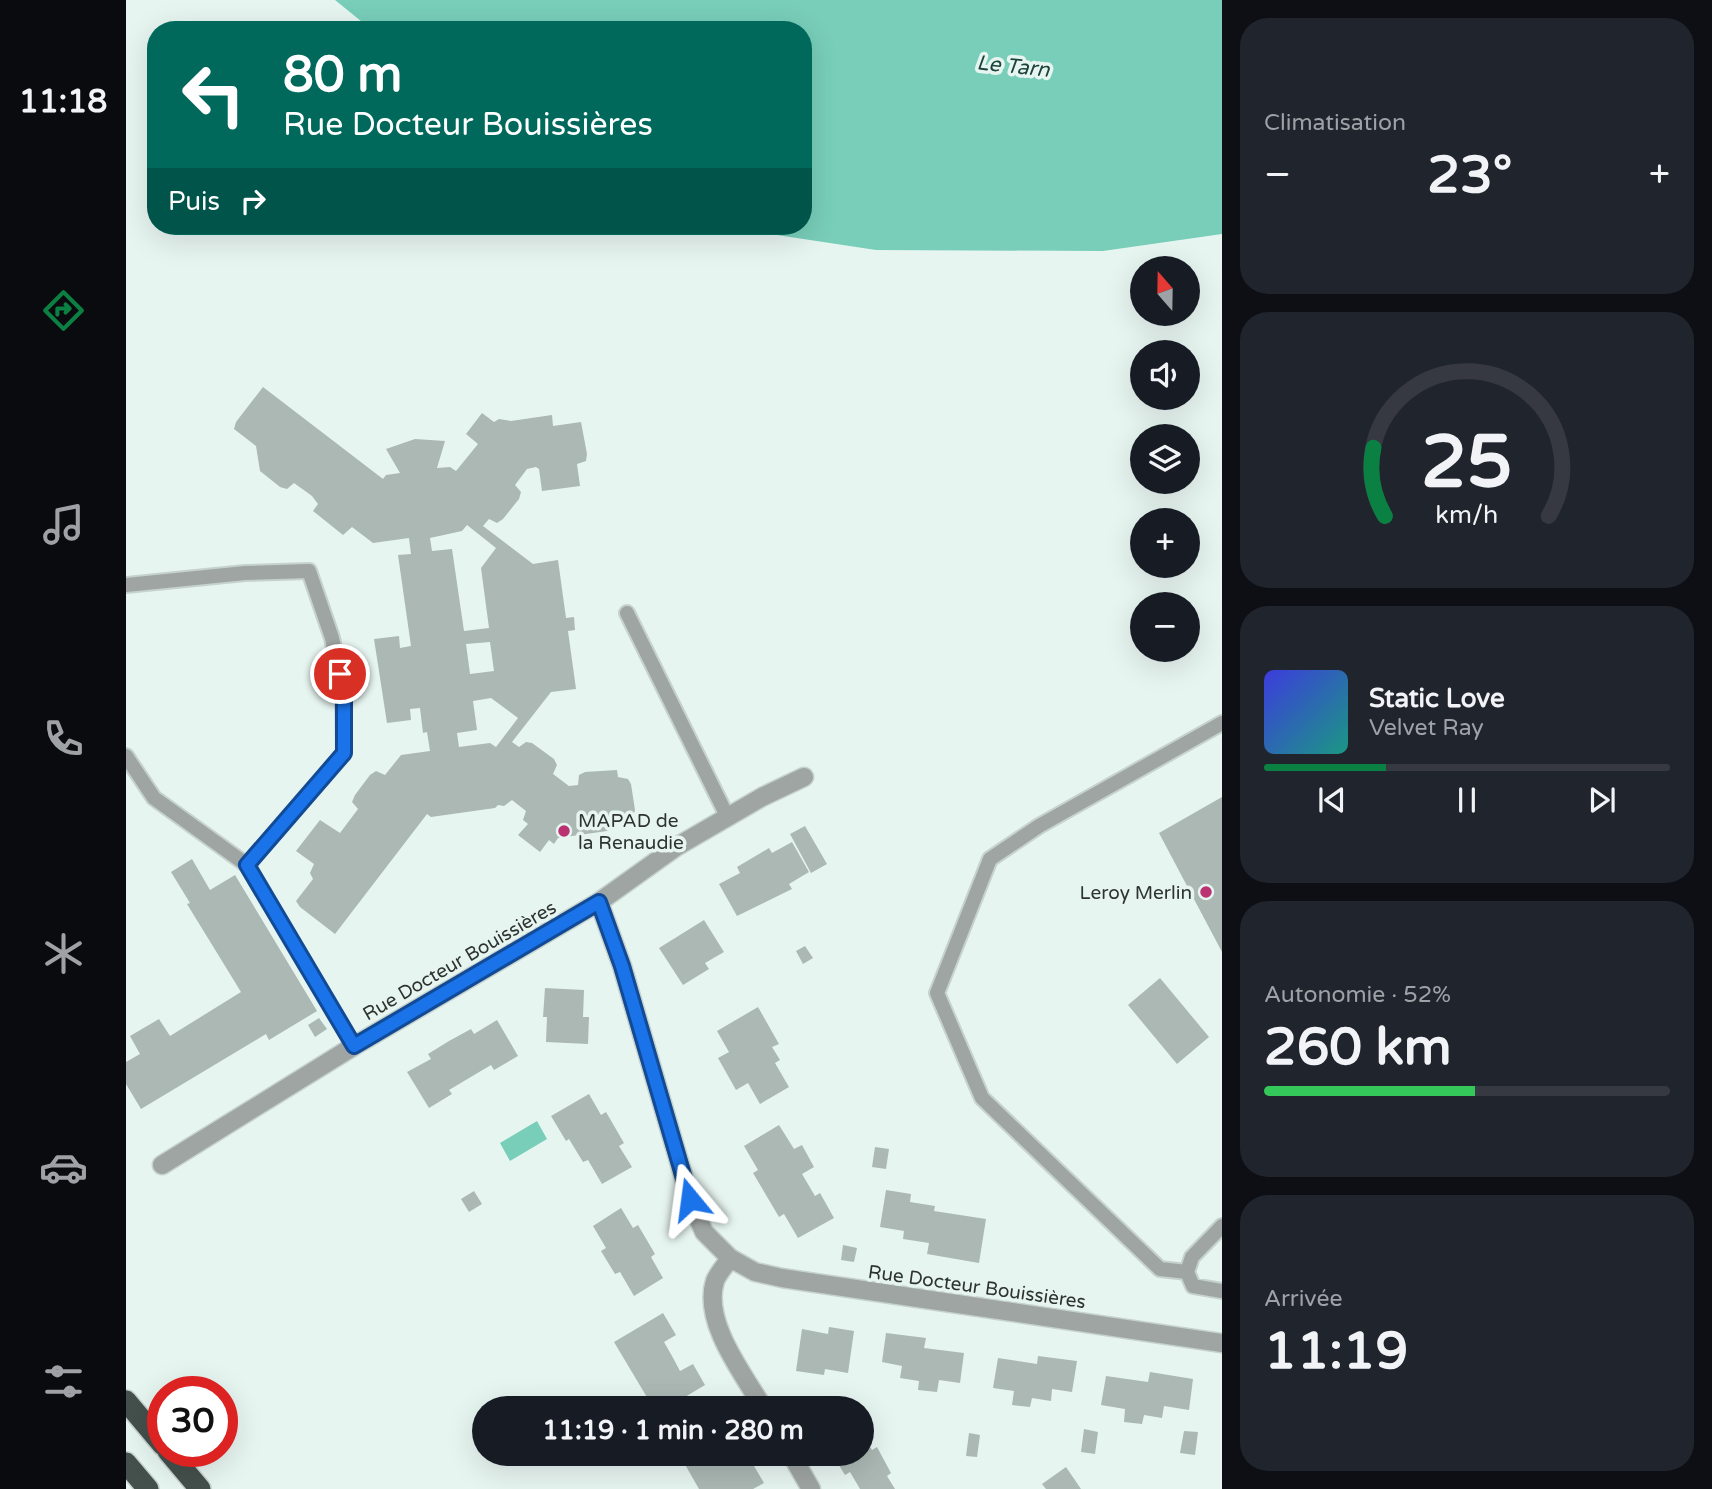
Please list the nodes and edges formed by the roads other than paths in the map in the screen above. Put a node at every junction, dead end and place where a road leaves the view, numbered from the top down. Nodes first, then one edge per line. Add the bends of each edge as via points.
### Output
1 (126, 586) edge
2 (627, 613) dead end
3 (1222, 723) edge
4 (126, 756) edge
5 (804, 777) dead end
6 (727, 816) junction
7 (247, 865) junction
8 (599, 902) junction
9 (354, 1046) junction
10 (162, 1165) dead end
11 (1222, 1226) edge
12 (730, 1258) junction
13 (1187, 1272) junction
14 (1222, 1291) edge
15 (1222, 1343) edge
16 (756, 1396) edge
17 (126, 1401) edge
18 (147, 1426) edge
19 (126, 1463) edge
20 (798, 1466) edge
21 (181, 1467) edge
22 (148, 1489) edge
23 (200, 1489) edge
24 (811, 1489) edge

1 - 7 lane via 309,571 332,638 344,693 344,753
2 - 6 lane
3 - 13 lane via 1039,826 990,859 937,993 982,1098 1160,1269
4 - 7 lane via 154,798
5 - 6 street, Rue Docteur Bouissières
6 - 8 street, Rue Docteur Bouissières
7 - 9 lane
8 - 9 street, Rue Docteur Bouissières
8 - 12 street, Rue Docteur Bouissières via 690,1199 704,1231
9 - 10 street, Rue Docteur Bouissières
11 - 13 lane via 1192,1257
12 - 15 street, Rue Docteur Bouissières via 755,1272 782,1278
12 - 16 street via 716,1280 712,1308 723,1339
13 - 14 lane via 1193,1286
17 - 18 highway
19 - 22 highway
20 - 24 street
21 - 23 highway

